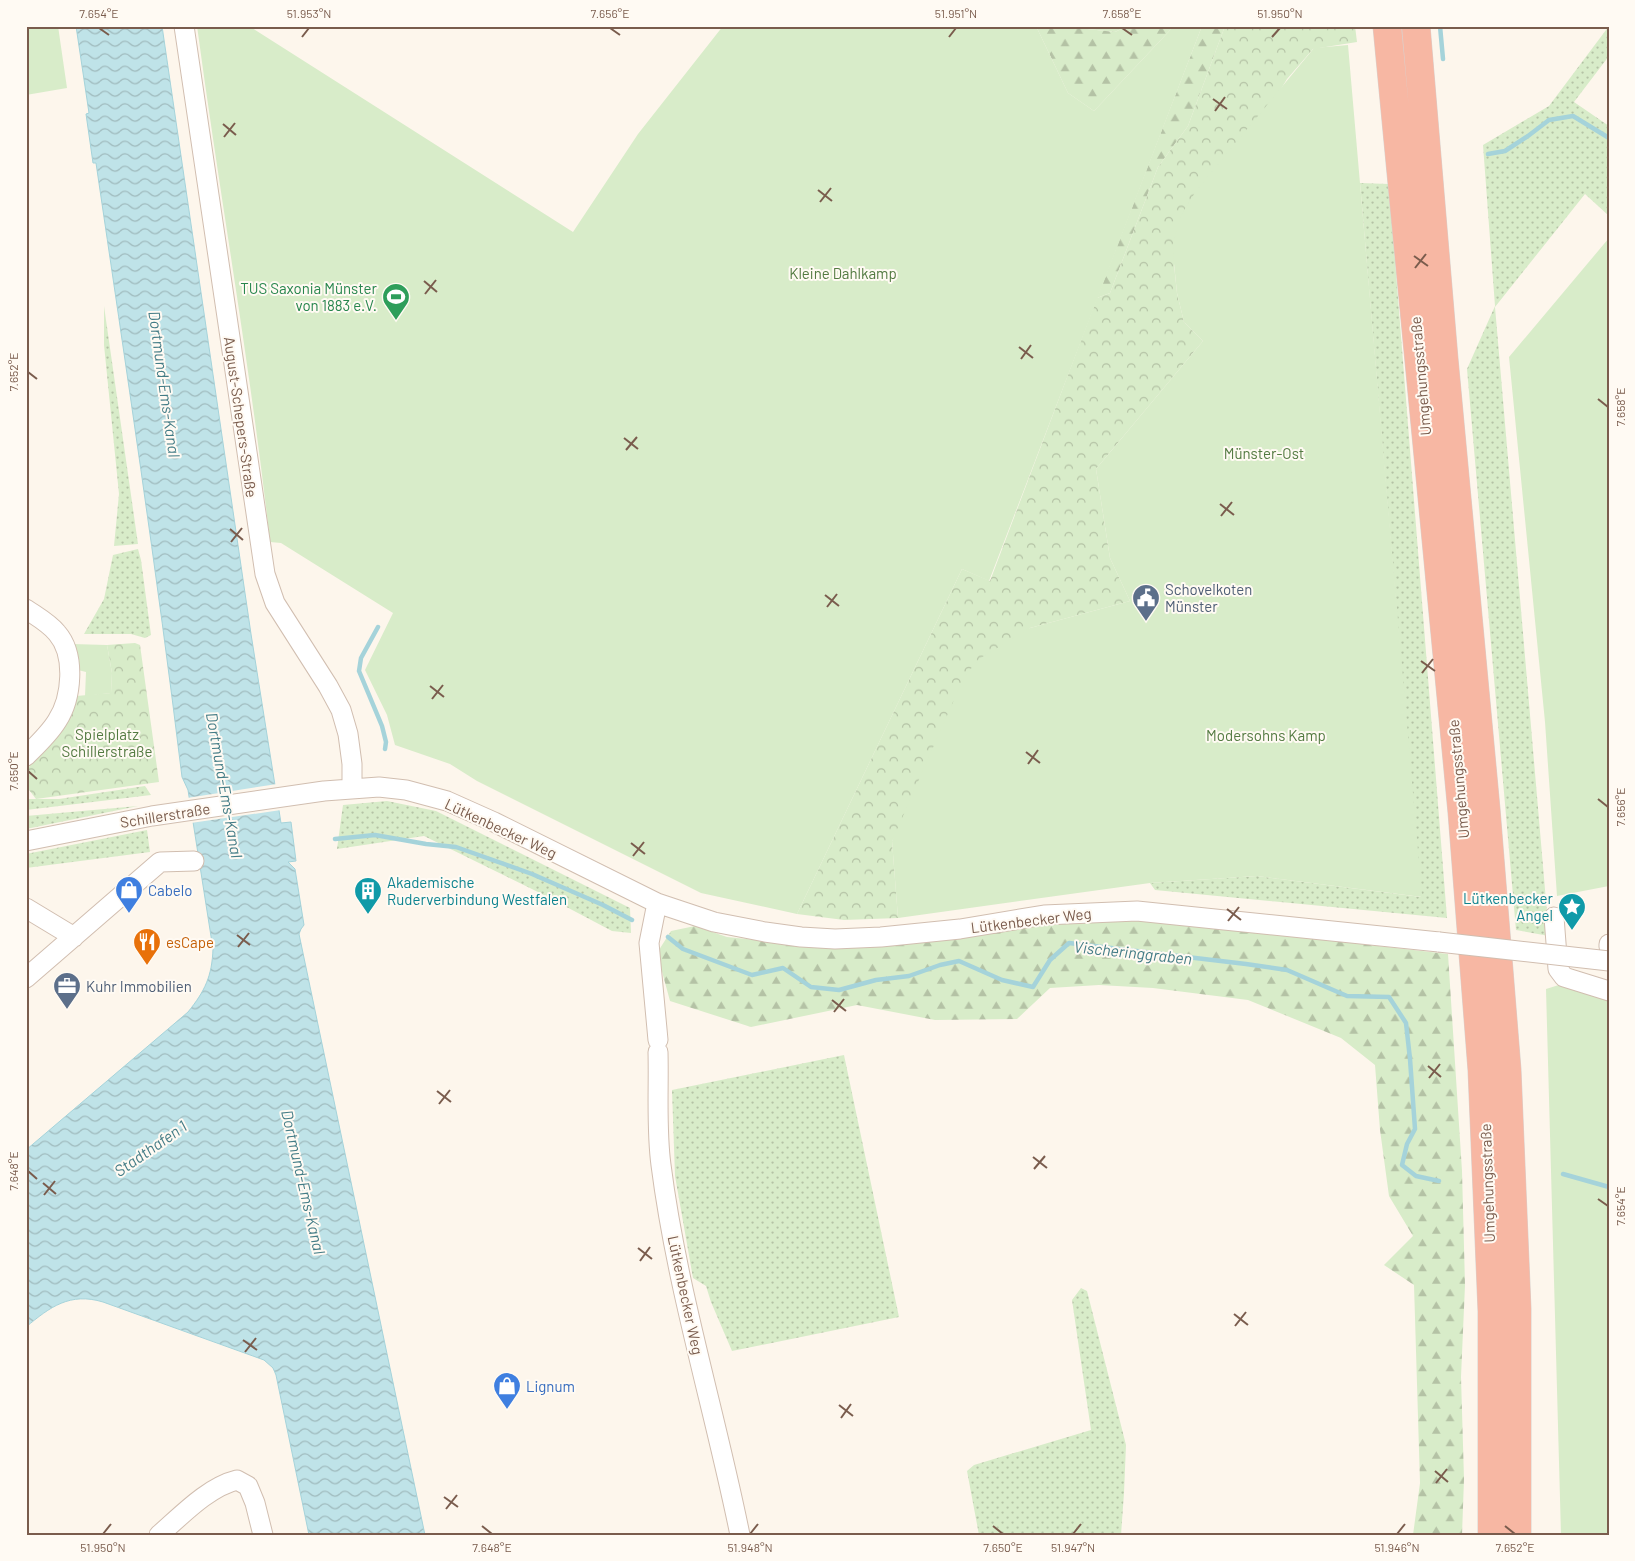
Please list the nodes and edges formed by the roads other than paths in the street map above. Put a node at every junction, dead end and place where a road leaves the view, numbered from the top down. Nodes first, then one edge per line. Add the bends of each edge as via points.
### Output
1 (184, 26) edge
2 (1387, 26) edge
3 (1416, 26) edge
4 (26, 609) edge
5 (26, 756) edge
6 (352, 788) junction
7 (306, 793) joint
8 (26, 841) edge
9 (194, 861) dead end
10 (657, 903) junction
11 (26, 908) edge
12 (1554, 917) dead end
13 (74, 937) junction
14 (1609, 961) edge
15 (26, 978) edge
16 (1609, 991) edge
17 (159, 1535) edge
18 (262, 1535) edge
19 (740, 1535) edge
20 (1492, 1535) edge
21 (1517, 1535) edge

1 - 6 street, August-Schepers-Straße via 265,574 275,602 341,710 348,734
2 - 20 highway, Umgehungsstraße via 1462,812 1482,1070 1492,1311
3 - 21 highway, Umgehungsstraße via 1507,1070 1517,1309
4 - 5 street via 56,632 63,642 69,671 66,702 57,721
6 - 7 street, Lütkenbecker Weg
6 - 10 street, Lütkenbecker Weg via 406,790 447,801
7 - 8 street, Schillerstraße via 168,813
9 - 13 street via 160,862
10 - 14 street, Lütkenbecker Weg, bridge via 714,922 801,937 881,937 960,929 1044,915 1137,911
10 - 19 street, Lütkenbecker Weg via 649,943 658,1046 661,1163 687,1308
11 - 13 street
12 - 16 street via 1558,969 1564,977
13 - 15 street
17 - 18 street via 213,1491 237,1480 248,1486

